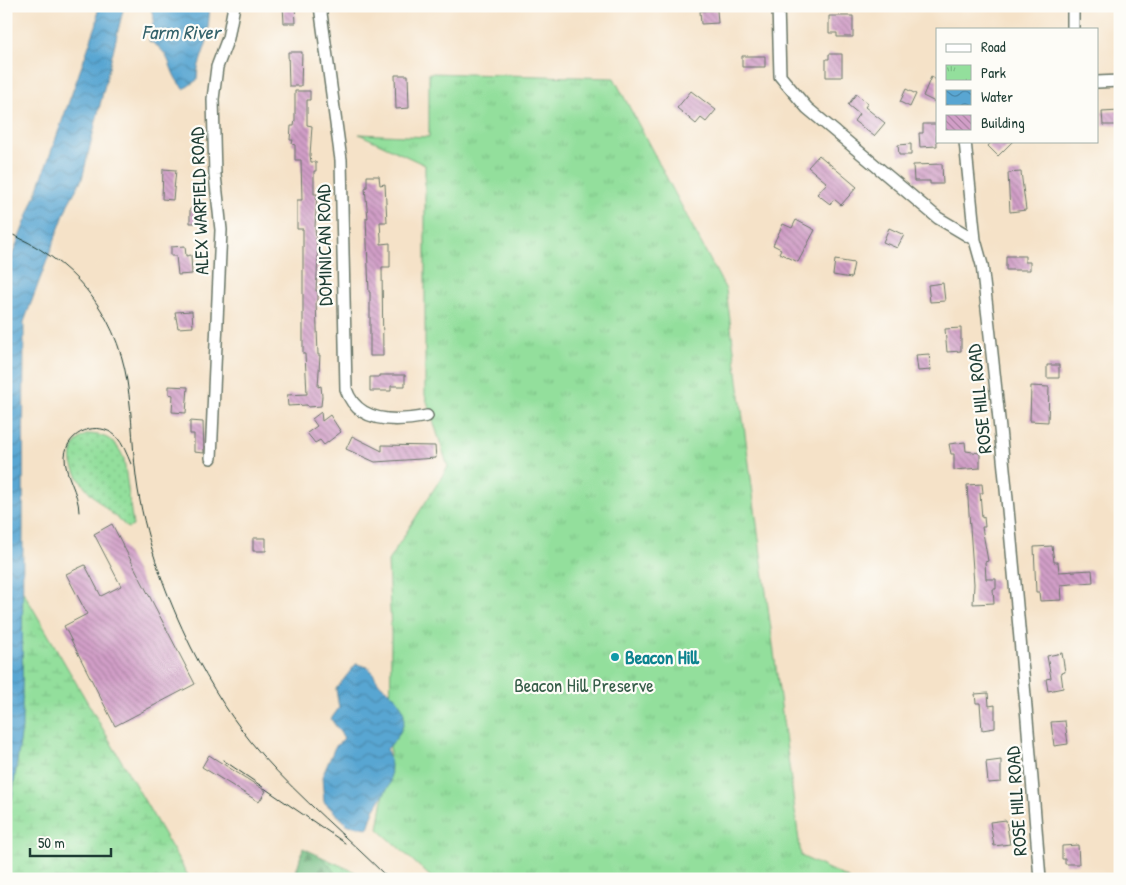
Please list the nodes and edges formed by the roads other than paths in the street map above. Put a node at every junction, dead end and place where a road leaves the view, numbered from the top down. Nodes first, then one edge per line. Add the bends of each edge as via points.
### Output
1 (234, 6) edge
2 (320, 6) edge
3 (778, 6) edge
4 (1073, 9) dead end
5 (1073, 28) edge
6 (1120, 81) edge
7 (1098, 82) edge
8 (966, 142) edge
9 (974, 240) junction
10 (427, 416) dead end
11 (211, 458) dead end
12 (1040, 879) edge

1 - 11 street, ALEX WARFIELD ROAD via 228,38 217,67 214,99 215,166 221,230
2 - 10 street, DOMINICAN ROAD via 341,160 346,389 351,402 368,415 387,419
3 - 9 street via 780,76 789,88 807,108 938,218
4 - 5 street
6 - 7 street
8 - 9 street, ROSE HILL ROAD
9 - 12 street, ROSE HILL ROAD via 982,265 1004,468 1023,655

